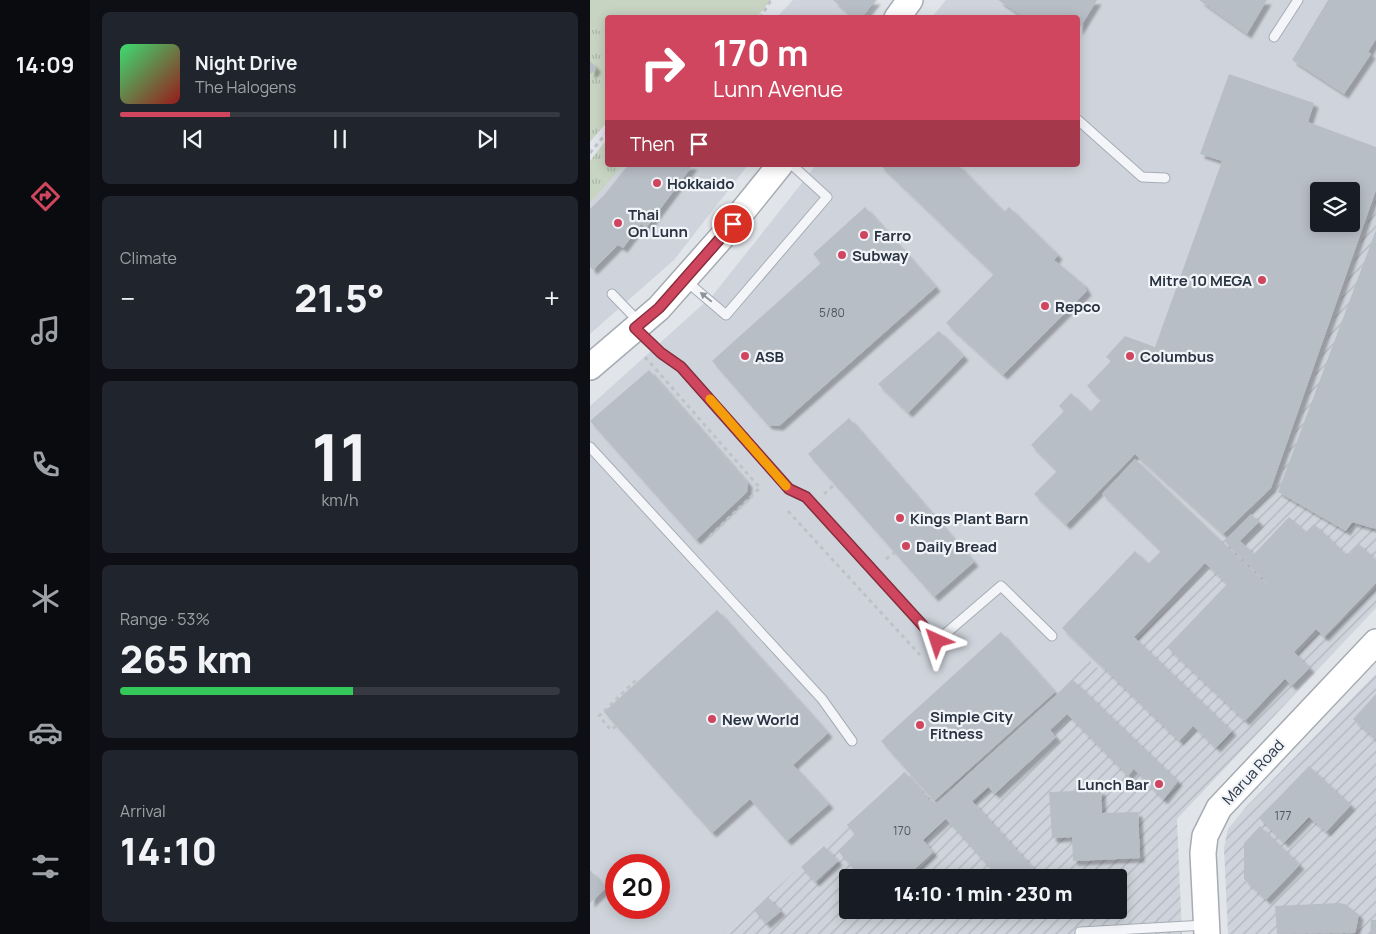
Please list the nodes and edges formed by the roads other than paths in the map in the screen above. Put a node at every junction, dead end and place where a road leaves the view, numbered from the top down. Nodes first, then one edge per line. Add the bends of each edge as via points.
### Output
1 (910, 0) edge
2 (1298, 0) edge
3 (899, 15) edge
4 (1274, 37) dead end
5 (1080, 122) edge
6 (778, 167) edge
7 (794, 167) edge
8 (1165, 178) dead end
9 (685, 280) junction
10 (612, 294) dead end
11 (638, 326) junction
12 (590, 367) edge
13 (590, 447) edge
14 (1052, 636) dead end
15 (1376, 642) edge
16 (852, 741) dead end
17 (1207, 930) edge
18 (1080, 934) edge

1 - 3 street
2 - 4 lane
5 - 8 lane via 1142,177
6 - 9 street
7 -> 9 lane via 827,197 726,315
9 - 11 street
10 - 11 lane
11 - 12 street
11 - 14 lane via 661,353 681,367 789,489 806,497 937,641 1001,586
13 - 16 lane via 822,699
15 - 17 street, Marua Road via 1219,808 1205,836 1203,853
17 - 18 lane

